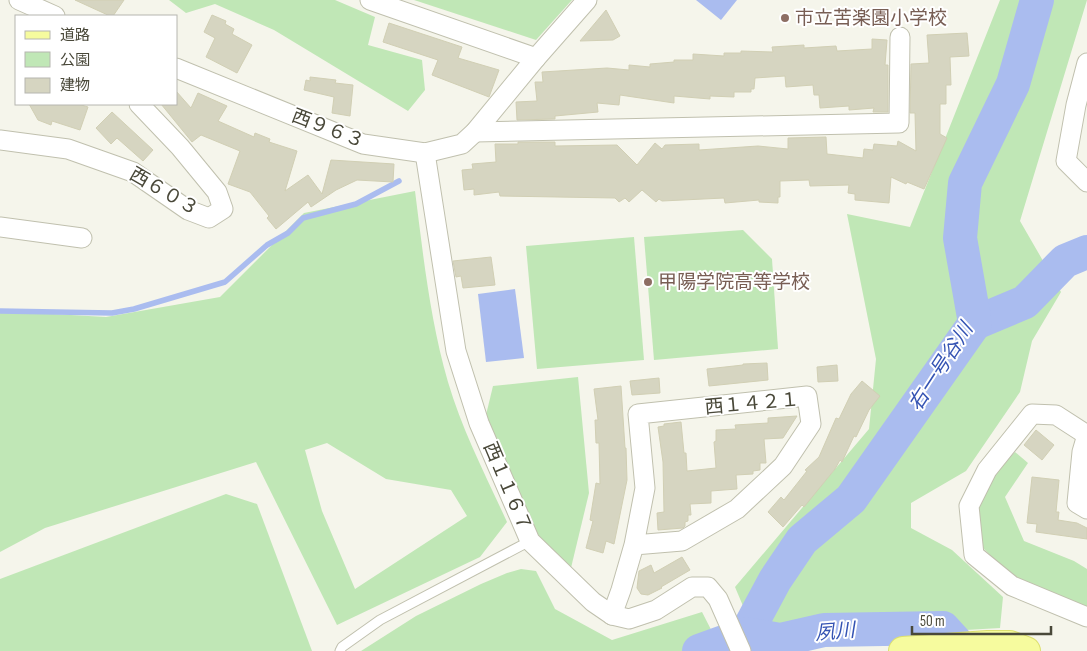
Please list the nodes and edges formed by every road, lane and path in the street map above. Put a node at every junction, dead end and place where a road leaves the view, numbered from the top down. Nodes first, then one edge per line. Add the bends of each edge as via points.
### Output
1 (19, 0) edge
2 (370, 0) edge
3 (588, 0) edge
4 (53, 15) edge
5 (900, 37) dead end
6 (536, 58) junction
7 (1087, 63) edge
8 (178, 69) edge
9 (140, 105) edge
10 (476, 132) junction
11 (0, 140) edge
12 (426, 153) junction
13 (1087, 182) edge
14 (0, 228) edge
15 (82, 238) dead end
16 (1087, 435) edge
17 (1087, 509) edge
18 (530, 541) junction
19 (634, 545) junction
20 (612, 615) junction
21 (1087, 617) edge
22 (340, 651) edge
23 (741, 651) edge
24 (903, 651) edge
25 (1026, 651) edge

1 - 4 street
2 - 6 street
3 - 6 street
5 - 10 street via 899,123
6 - 10 street, 西９６３
7 - 13 street via 1066,161
8 - 12 street, 西９６３ via 363,144
9 - 11 street, 西６０３ via 217,192 223,209 209,218 188,210 133,172 68,149
10 - 12 street, 西９６３ via 462,144
12 - 18 street, 西１１６７ via 456,351 479,423
14 - 15 street
16 - 17 street via 1082,452 1077,504
16 - 21 street via 1056,415 1032,414 987,470 969,506 974,555 1012,586
18 - 20 street, 西１１６７ via 593,602
18 - 22 lane via 380,620
19 - 19 street, 西１４２１ via 682,541 737,509 783,466 811,424 808,396 638,414 645,488
19 - 20 street, 西１４２１
20 - 23 street via 629,619 656,610 692,587 708,587 718,599
24 - 25 main road via 981,645 1010,645

